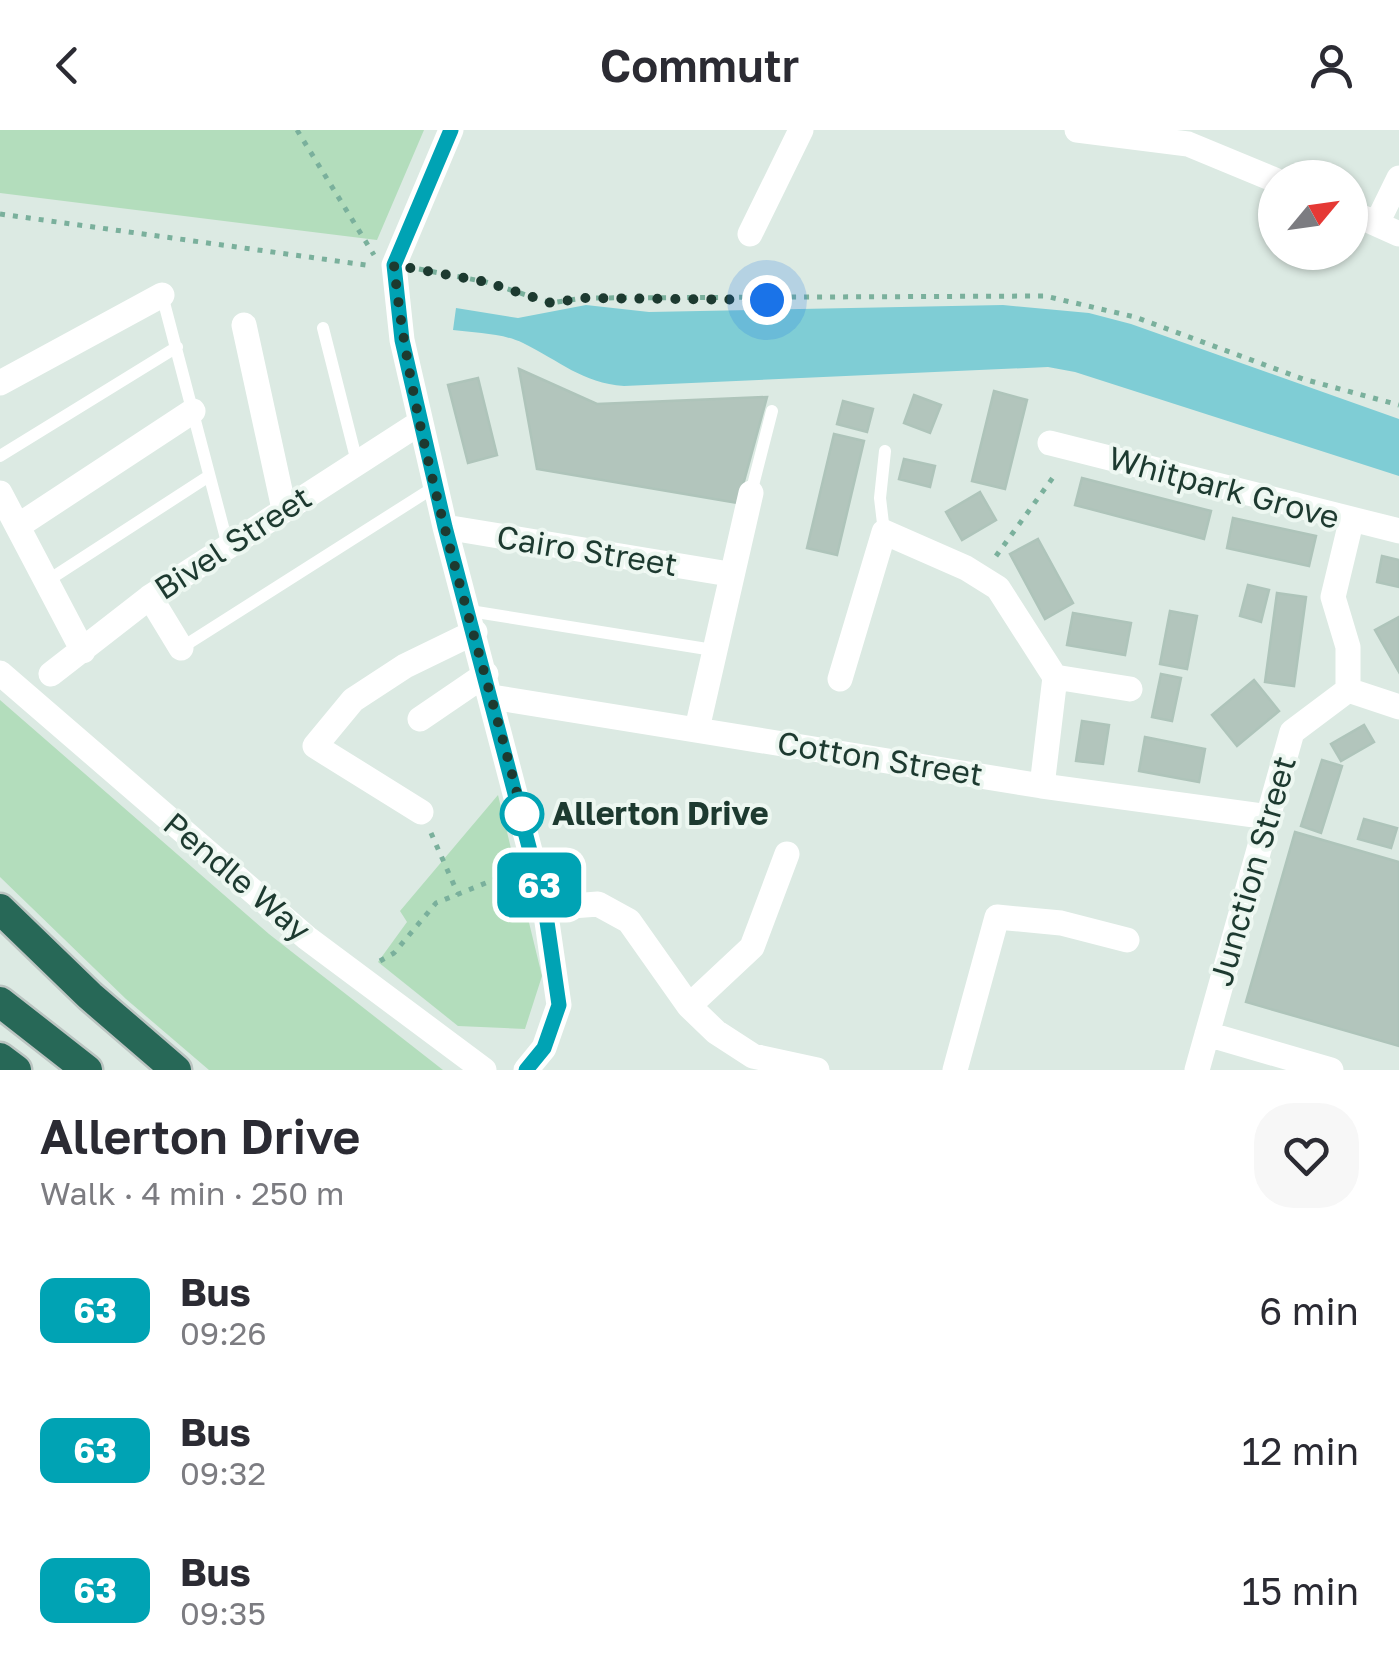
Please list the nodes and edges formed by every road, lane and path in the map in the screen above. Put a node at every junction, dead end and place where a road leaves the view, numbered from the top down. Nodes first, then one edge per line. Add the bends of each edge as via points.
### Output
1 (297, 130) edge
2 (450, 130) edge
3 (802, 130) edge
4 (1077, 130) edge
5 (1258, 173) edge
6 (1399, 178) edge
7 (0, 214) edge
8 (1388, 228) edge
9 (750, 234) dead end
10 (394, 265) junction
11 (162, 295) joint
12 (244, 325) dead end
13 (323, 328) dead end
14 (177, 347) junction
15 (0, 384) edge
16 (1399, 405) edge
17 (193, 410) junction
18 (772, 411) dead end
19 (421, 422) junction
20 (1061, 446) joint
21 (885, 451) dead end
22 (0, 456) edge
23 (357, 462) junction
24 (210, 476) junction
25 (436, 486) junction
26 (0, 493) edge
27 (750, 493) joint
28 (284, 509) junction
29 (1352, 522) junction
30 (18, 526) junction
31 (445, 527) junction
32 (1399, 531) edge
33 (884, 532) junction
34 (228, 546) junction
35 (729, 574) junction
36 (980, 577) junction
37 (47, 581) junction
38 (150, 597) junction
39 (473, 622) junction
40 (181, 648) joint
41 (713, 650) junction
42 (83, 651) junction
43 (0, 673) edge
44 (51, 674) dead end
45 (1055, 677) junction
46 (840, 679) dead end
47 (489, 685) junction
48 (1130, 689) dead end
49 (1348, 690) junction
50 (1399, 707) edge
51 (420, 718) dead end
52 (697, 729) junction
53 (1042, 786) junction
54 (421, 812) joint
55 (1269, 817) junction
56 (787, 854) dead end
57 (534, 864) junction
58 (458, 894) junction
59 (545, 908) junction
60 (0, 909) edge
61 (1127, 940) dead end
62 (356, 974) junction
63 (0, 1002) edge
64 (689, 1006) junction
65 (1206, 1034) junction
66 (0, 1058) edge
67 (1254, 1059) edge
68 (16, 1070) edge
69 (87, 1070) edge
70 (176, 1070) edge
71 (484, 1070) edge
72 (526, 1070) edge
73 (816, 1070) edge
74 (954, 1070) edge
75 (1197, 1070) edge
76 (1331, 1070) edge

1 - 7 path via 381,266
2 - 10 street
3 - 9 street
4 - 5 street via 1188,144
6 - 8 street
10 - 16 path via 486,282 551,303 1046,296 1135,316 1303,380
10 - 19 street
11 - 14 lane
11 - 15 street
12 - 28 street
13 - 23 lane
14 - 17 lane
14 - 22 lane
17 - 24 lane
17 - 30 street
18 - 27 lane
19 - 23 street, Bivel Street
19 - 25 street
20 - 29 street, Whitpark Grove
20 - 36 path
21 - 33 lane
23 - 28 street, Bivel Street
24 - 34 lane
24 - 37 lane
25 - 31 street
25 - 40 lane
26 - 30 street
27 - 35 street
28 - 34 street, Bivel Street
29 - 32 street, Whitpark Grove
29 - 49 street via 1333,597 1348,648
30 - 37 street
31 - 35 street, Cairo Street
31 - 39 street
33 - 36 street
33 - 46 street
34 - 38 street, Bivel Street
35 - 41 street
36 - 45 street via 998,588
37 - 42 street
38 - 40 street
38 - 42 street, Bivel Street
39 - 41 lane
39 - 47 street
39 - 54 street via 354,700 314,746
41 - 52 street
42 - 44 street, Bivel Street
43 - 62 street, Pendle Way
45 - 48 street
45 - 53 street
47 - 51 street
47 - 52 street, Cotton Street
47 - 57 street
49 - 50 street
49 - 55 street, Junction Street via 1292,732
52 - 53 street, Cotton Street
53 - 55 street, Cotton Street
54 - 58 path
55 - 65 street, Junction Street
56 - 64 street via 752,947
57 - 58 path
57 - 59 street
58 - 62 path via 436,903 394,953
59 - 64 street via 598,904 630,921
59 - 72 street via 559,1005 544,1048
60 - 70 highway
61 - 74 street via 1061,923 997,918
62 - 71 street, Pendle Way
63 - 69 highway
64 - 73 street via 754,1056
65 - 67 street
65 - 75 street, Junction Street
66 - 68 highway
67 - 76 street

